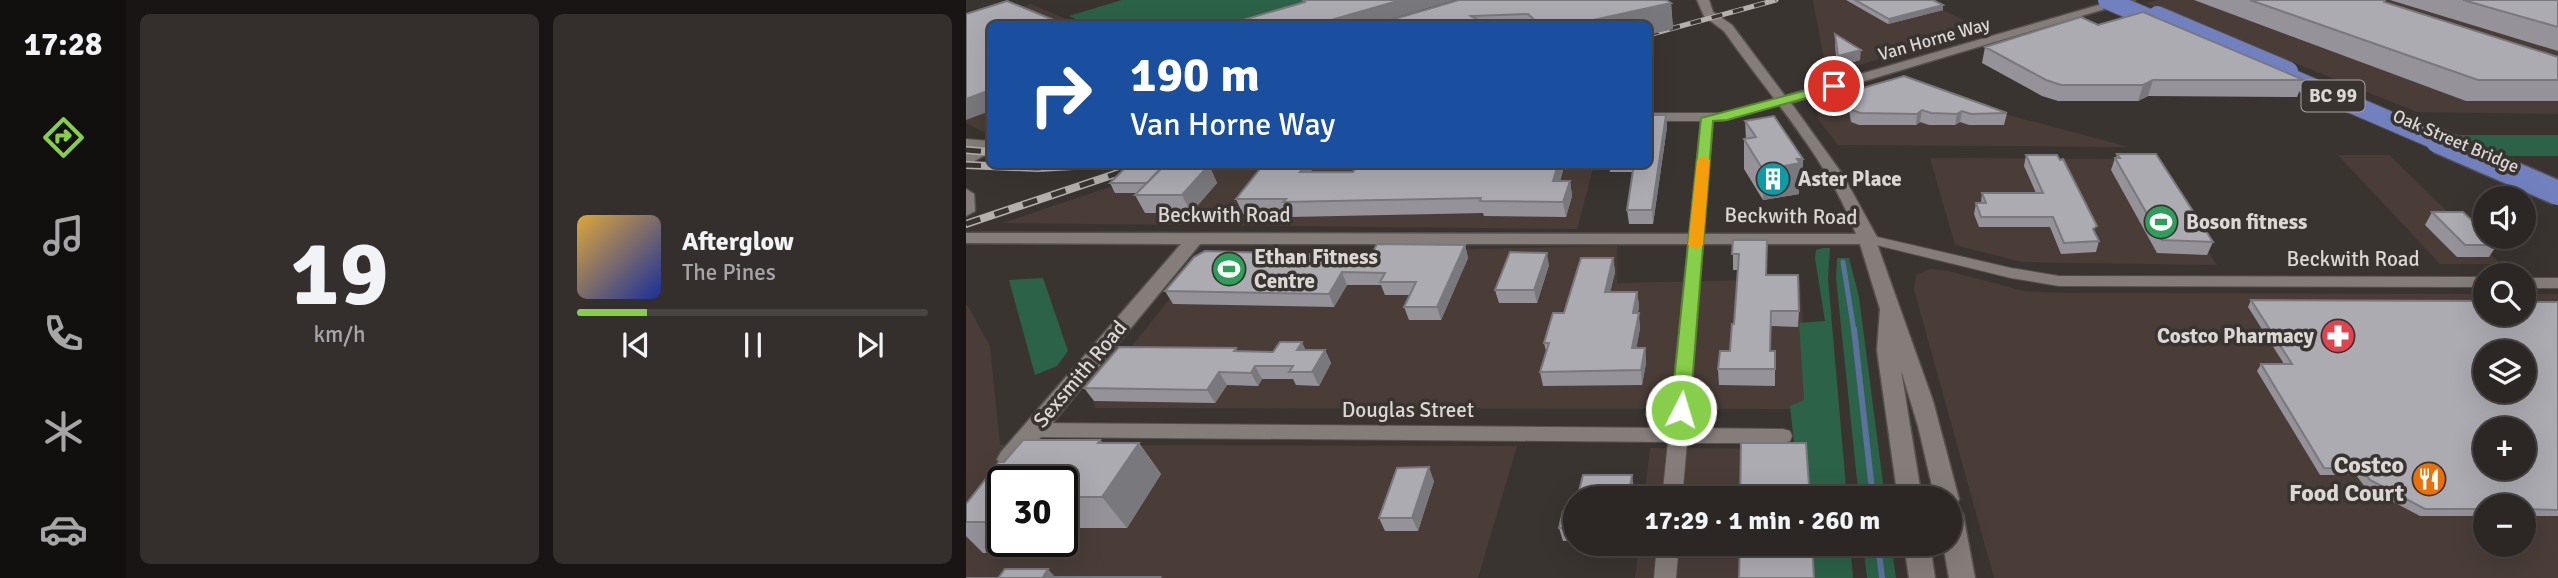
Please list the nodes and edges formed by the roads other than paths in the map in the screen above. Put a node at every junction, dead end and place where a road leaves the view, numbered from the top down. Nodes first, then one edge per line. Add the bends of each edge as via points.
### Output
1 (1703, 0) edge
2 (2108, 0) edge
3 (2121, 0) edge
4 (2130, 0) edge
5 (1718, 5) edge
6 (1728, 28) junction
7 (1782, 101) junction
8 (1652, 117) edge
9 (1707, 118) junction
10 (966, 143) edge
11 (987, 145) edge
12 (987, 147) edge
13 (966, 161) edge
14 (2558, 184) edge
15 (2558, 193) edge
16 (966, 194) edge
17 (966, 211) edge
18 (966, 238) edge
19 (1195, 238) junction
20 (1696, 238) junction
21 (1869, 239) junction
22 (2473, 282) edge
23 (2536, 282) edge
24 (2558, 283) edge
25 (1888, 304) junction
26 (1034, 430) junction
27 (1678, 435) junction
28 (1783, 436) dead end
29 (1004, 466) edge
30 (1673, 486) edge
31 (1908, 486) edge
32 (1944, 486) edge
33 (1667, 556) edge
34 (1919, 556) edge
35 (1958, 556) edge
36 (1665, 578) edge
37 (1922, 578) edge
38 (1962, 578) edge

1 - 6 street via 1714,21
2 - 15 highway, Oak Street Bridge / BC 99, bridge
3 - 14 highway, Oak Street Bridge / BC 99, bridge
4 - 7 street, Van Horne Way
5 - 6 street via 1729,18
6 - 7 street
7 - 9 street, Van Horne Way
7 - 21 street via 1848,196
8 - 9 street, Van Horne Way
9 - 20 street
10 - 11 street
12 - 13 street
16 - 17 street
18 - 19 street, Beckwith Road
19 - 20 street, Beckwith Road
19 - 26 street, Sexsmith Road
20 - 21 street, Beckwith Road
20 - 27 street
21 - 22 street, Beckwith Road via 1991,270 2059,281
21 - 25 street
23 - 24 street
25 - 31 street via 1887,350
25 - 32 street via 1907,349
26 - 27 street, Douglas Street
26 - 29 street, Sexsmith Road
27 - 28 street, Douglas Street
27 - 30 street
33 - 36 street
34 - 37 street
35 - 38 street

